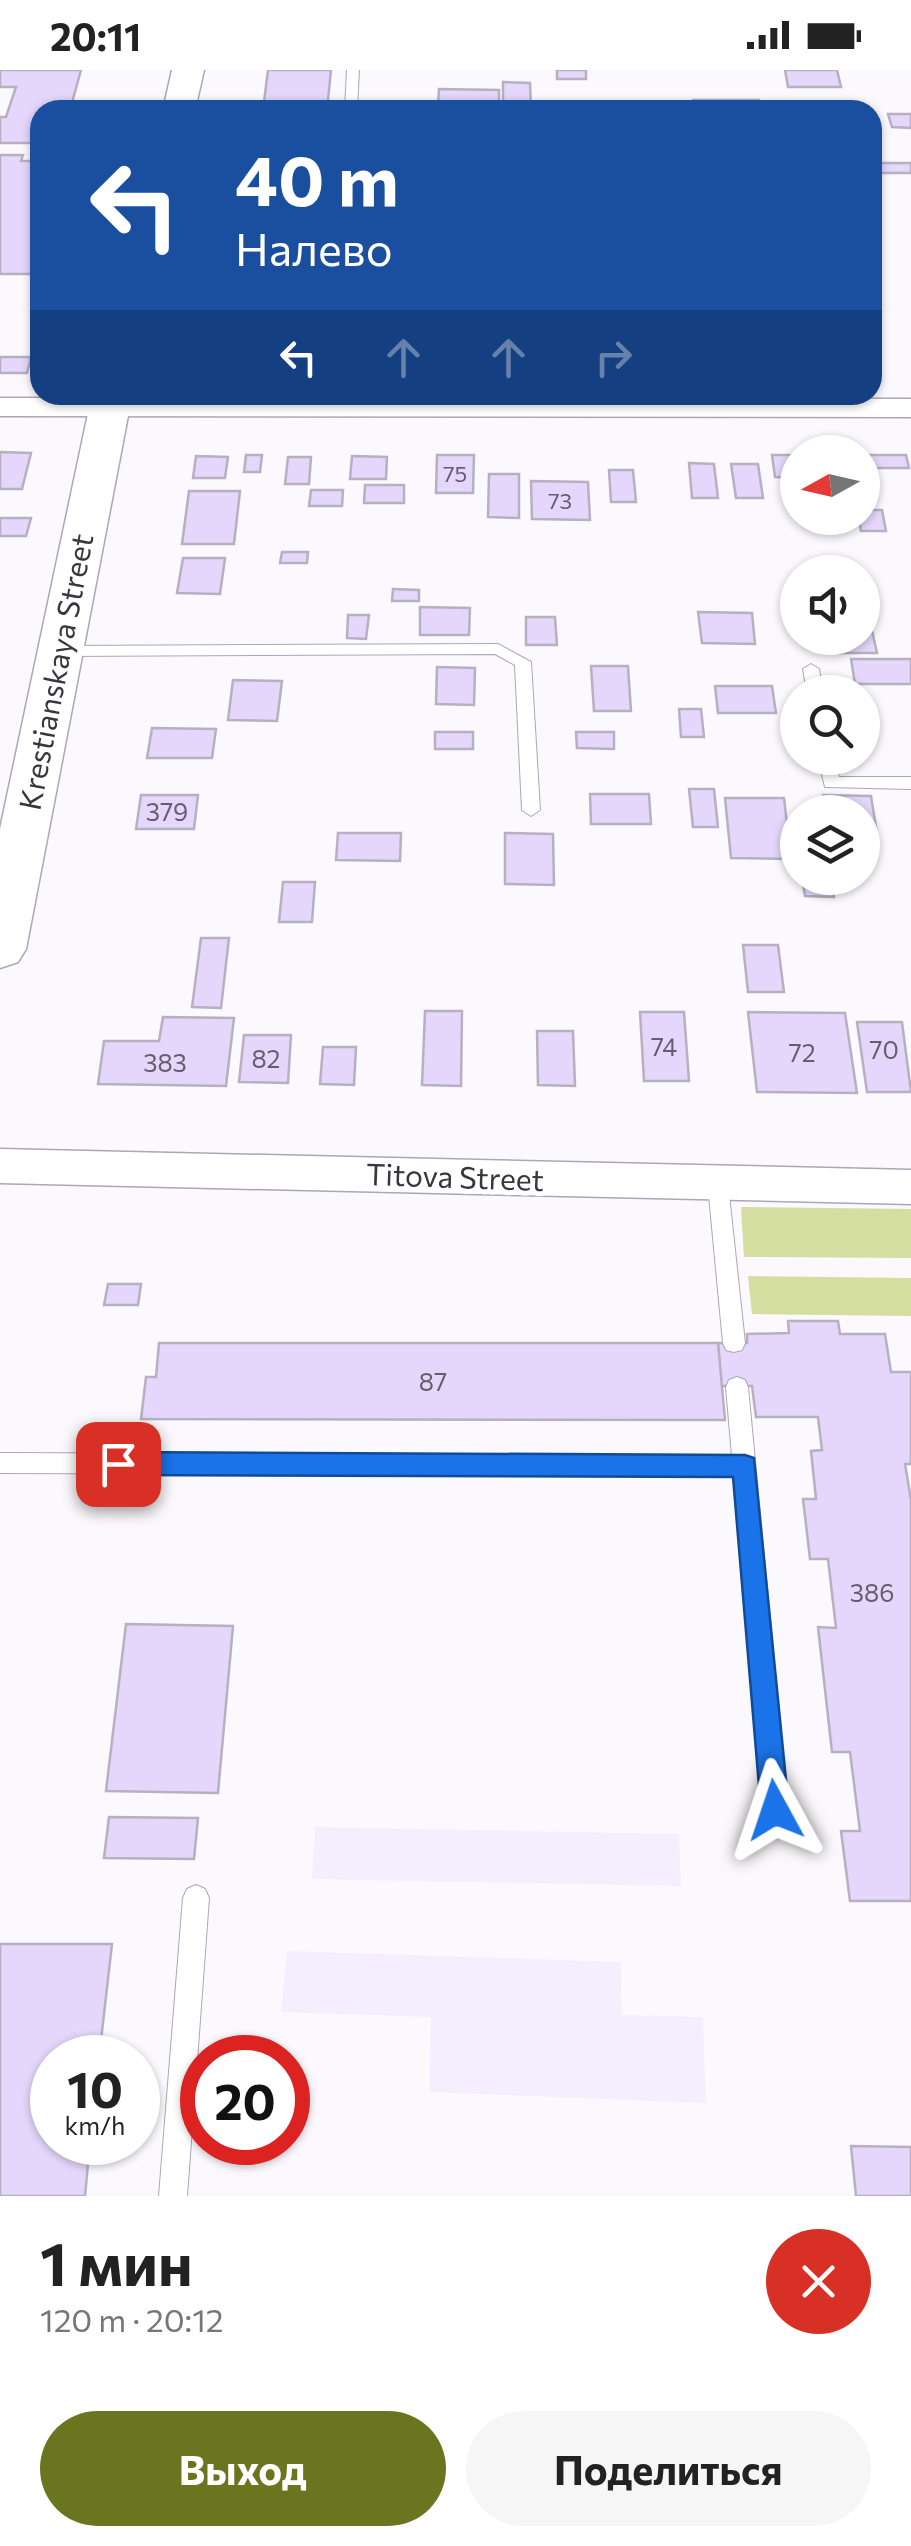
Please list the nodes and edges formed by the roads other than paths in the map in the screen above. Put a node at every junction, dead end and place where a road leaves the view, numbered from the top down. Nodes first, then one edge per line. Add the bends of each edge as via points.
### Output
1 (188, 70) edge
2 (352, 70) edge
3 (181, 100) edge
4 (351, 100) edge
5 (47, 405) edge
6 (109, 405) edge
7 (825, 405) edge
8 (0, 408) edge
9 (911, 408) edge
10 (63, 650) junction
11 (811, 669) dead end
12 (812, 675) edge
13 (830, 775) edge
14 (911, 784) edge
15 (532, 810) dead end
16 (0, 949) edge
17 (0, 1166) edge
18 (718, 1186) junction
19 (911, 1187) edge
20 (734, 1343) dead end
21 (737, 1386) dead end
22 (0, 1464) edge
23 (745, 1466) junction
24 (775, 1810) dead end
25 (196, 1898) dead end
26 (174, 2196) edge

1 - 3 street
2 - 4 lane
5 - 8 street
6 - 10 street, Krestianskaya Street
7 - 9 street
10 - 15 lane via 498,650 523,662
10 - 16 street, Krestianskaya Street via 24,798
11 - 12 lane
13 - 14 lane via 831,783
17 - 18 street, Titova Street
18 - 19 street, Titova Street
18 - 20 lane
21 - 23 lane
22 - 23 lane
23 - 24 lane
25 - 26 lane

